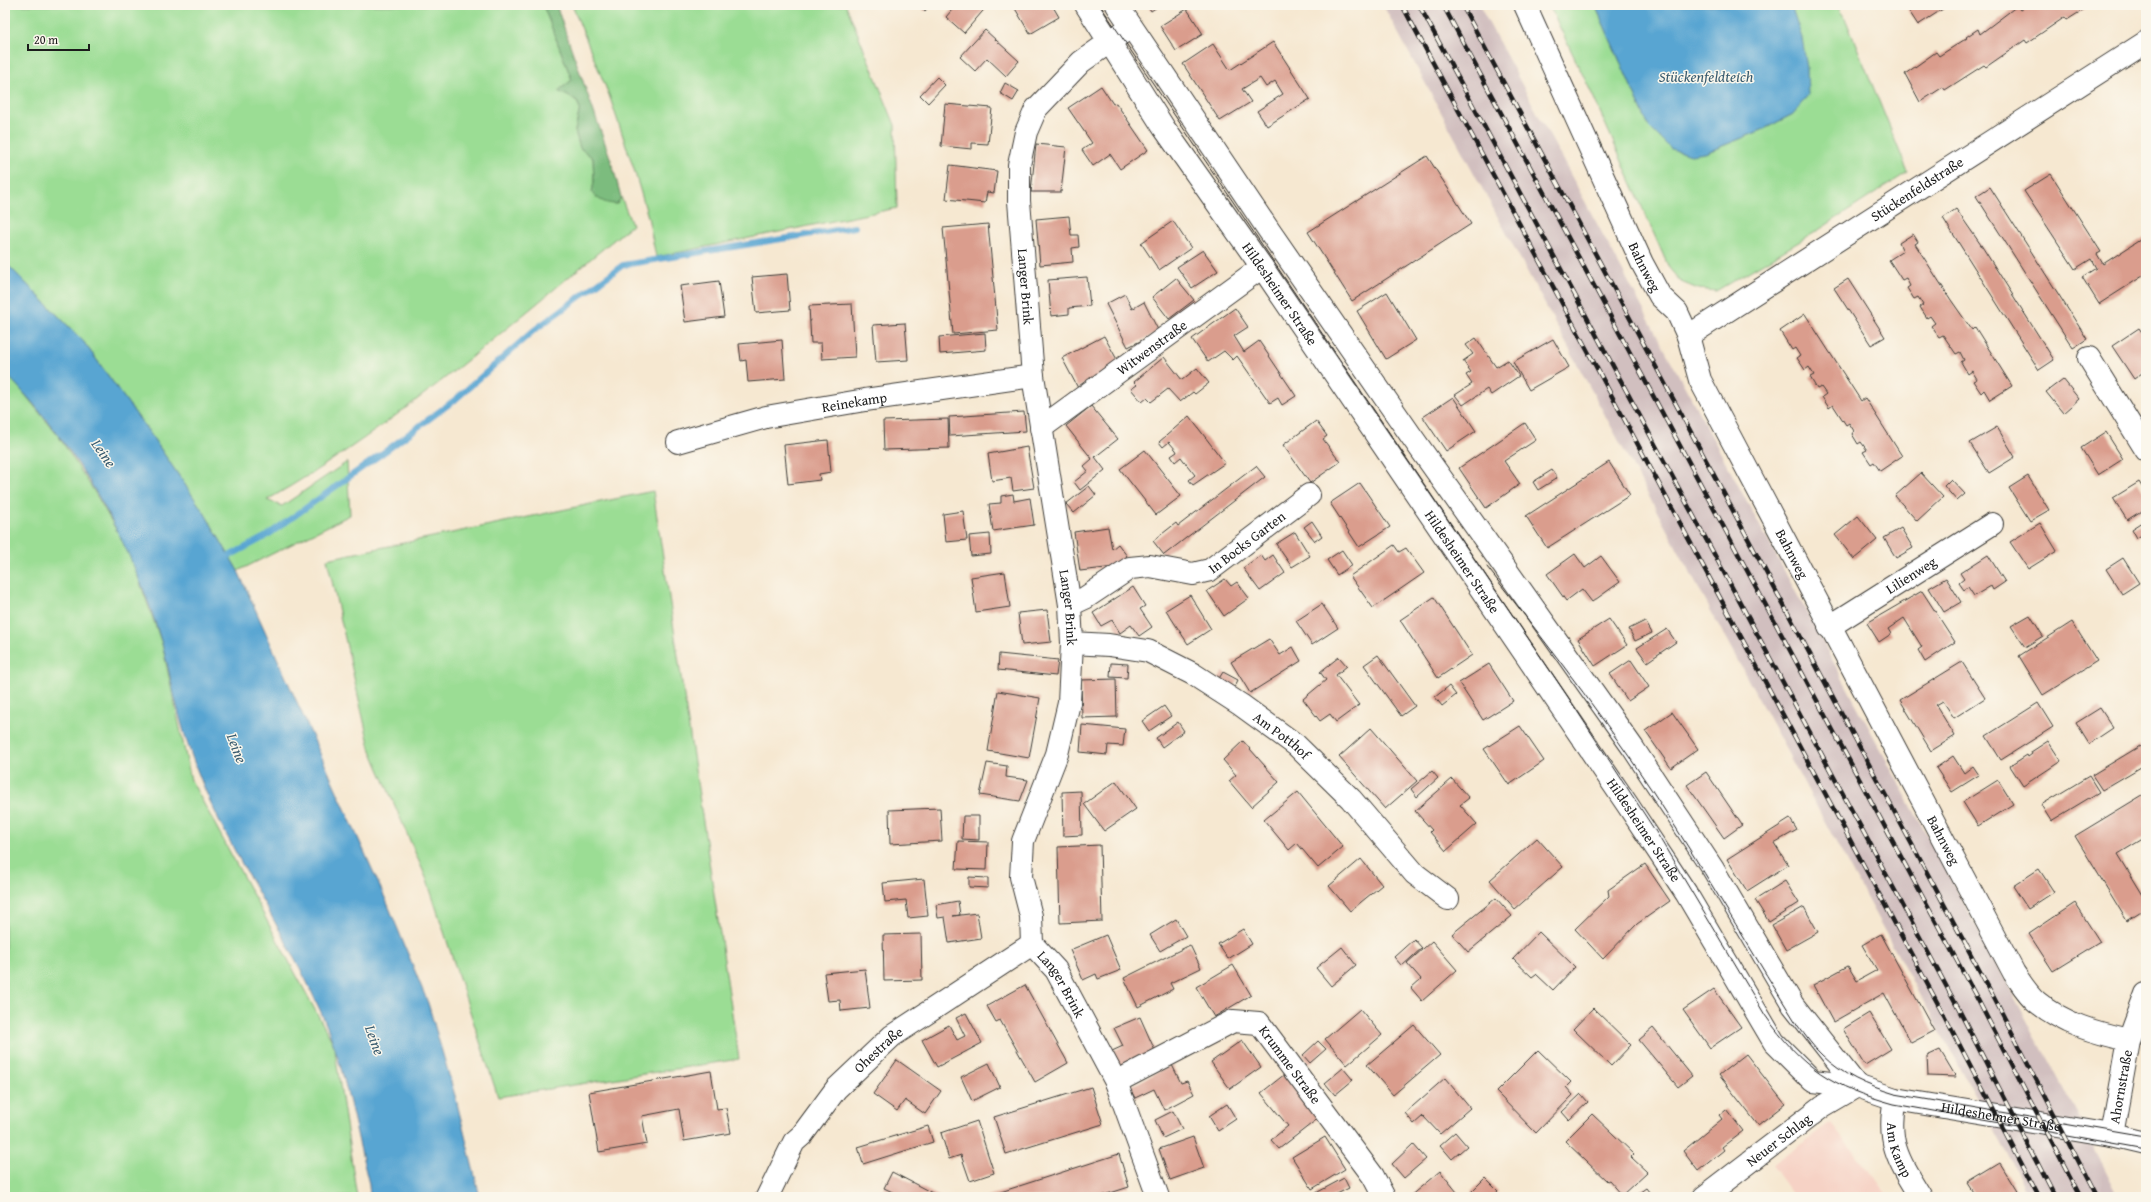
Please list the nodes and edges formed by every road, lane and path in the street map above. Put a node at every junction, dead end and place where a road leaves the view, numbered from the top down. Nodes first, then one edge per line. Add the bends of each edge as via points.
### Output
1 (1086, 5) edge
2 (1117, 5) edge
3 (1525, 5) edge
4 (1131, 27) junction
5 (1110, 41) junction
6 (2146, 42) edge
7 (1262, 267) junction
8 (1688, 336) junction
9 (2089, 358) dead end
10 (1033, 376) junction
11 (1041, 428) junction
12 (678, 442) dead end
13 (2146, 450) edge
14 (1310, 495) dead end
15 (1992, 524) dead end
16 (1070, 605) junction
17 (1829, 627) junction
18 (1072, 643) junction
19 (1448, 899) dead end
20 (1032, 944) junction
21 (2146, 994) edge
22 (2129, 1040) junction
23 (1116, 1082) junction
24 (1856, 1086) junction
25 (1895, 1099) junction
26 (2112, 1135) junction
27 (2146, 1143) edge
28 (767, 1197) edge
29 (1158, 1197) edge
30 (1384, 1197) edge
31 (1704, 1197) edge
32 (1921, 1197) edge

1 - 5 street, Hildesheimer Straße
2 - 4 street, Hildesheimer Straße
3 - 8 street, Bahnweg via 1642,264 1660,296 1677,312
4 - 5 street, Langer Brink
4 - 24 street, Hildesheimer Straße via 1408,431 1633,748 1713,869 1793,1005
5 - 7 street, Hildesheimer Straße via 1164,128
5 - 10 street, Langer Brink via 1080,62 1036,109 1026,132 1019,165 1019,201
6 - 8 street, Stückenfeldstraße
7 - 11 street, Witwenstraße
7 - 24 street, Hildesheimer Straße via 1682,887 1774,1042 1813,1081
8 - 17 street, Bahnweg via 1700,380
9 - 13 street
10 - 11 street, Langer Brink
10 - 12 street, Reinekamp via 766,417
11 - 16 street, Langer Brink
14 - 16 street, In Bocks Garten via 1210,570 1193,574 1150,566 1130,568 1086,598
15 - 17 street, Lilienweg
16 - 18 street, Langer Brink
17 - 22 street, Bahnweg via 2014,973 2037,1002 2065,1021 2096,1033
18 - 19 street, Am Potthof via 1148,651 1193,674 1241,705 1296,745 1351,799 1415,874
18 - 20 street, Langer Brink via 1069,703 1059,747 1023,841 1020,877 1032,916
20 - 23 street, Langer Brink via 1056,970
20 - 28 street, Ohestraße via 892,1036 836,1089 794,1142
21 - 22 street, Ahornstraße
22 - 26 street, Ahornstraße
23 - 29 street, Langer Brink
23 - 30 street, Krumme Straße via 1233,1021 1259,1023 1373,1176
24 - 25 street, Hildesheimer Straße
24 - 31 street, Neuer Schlag via 1823,1106
25 - 26 street, Hildesheimer Straße
25 - 32 street, Am Kamp via 1893,1143 1900,1163
26 - 27 street, Hildesheimer Straße

